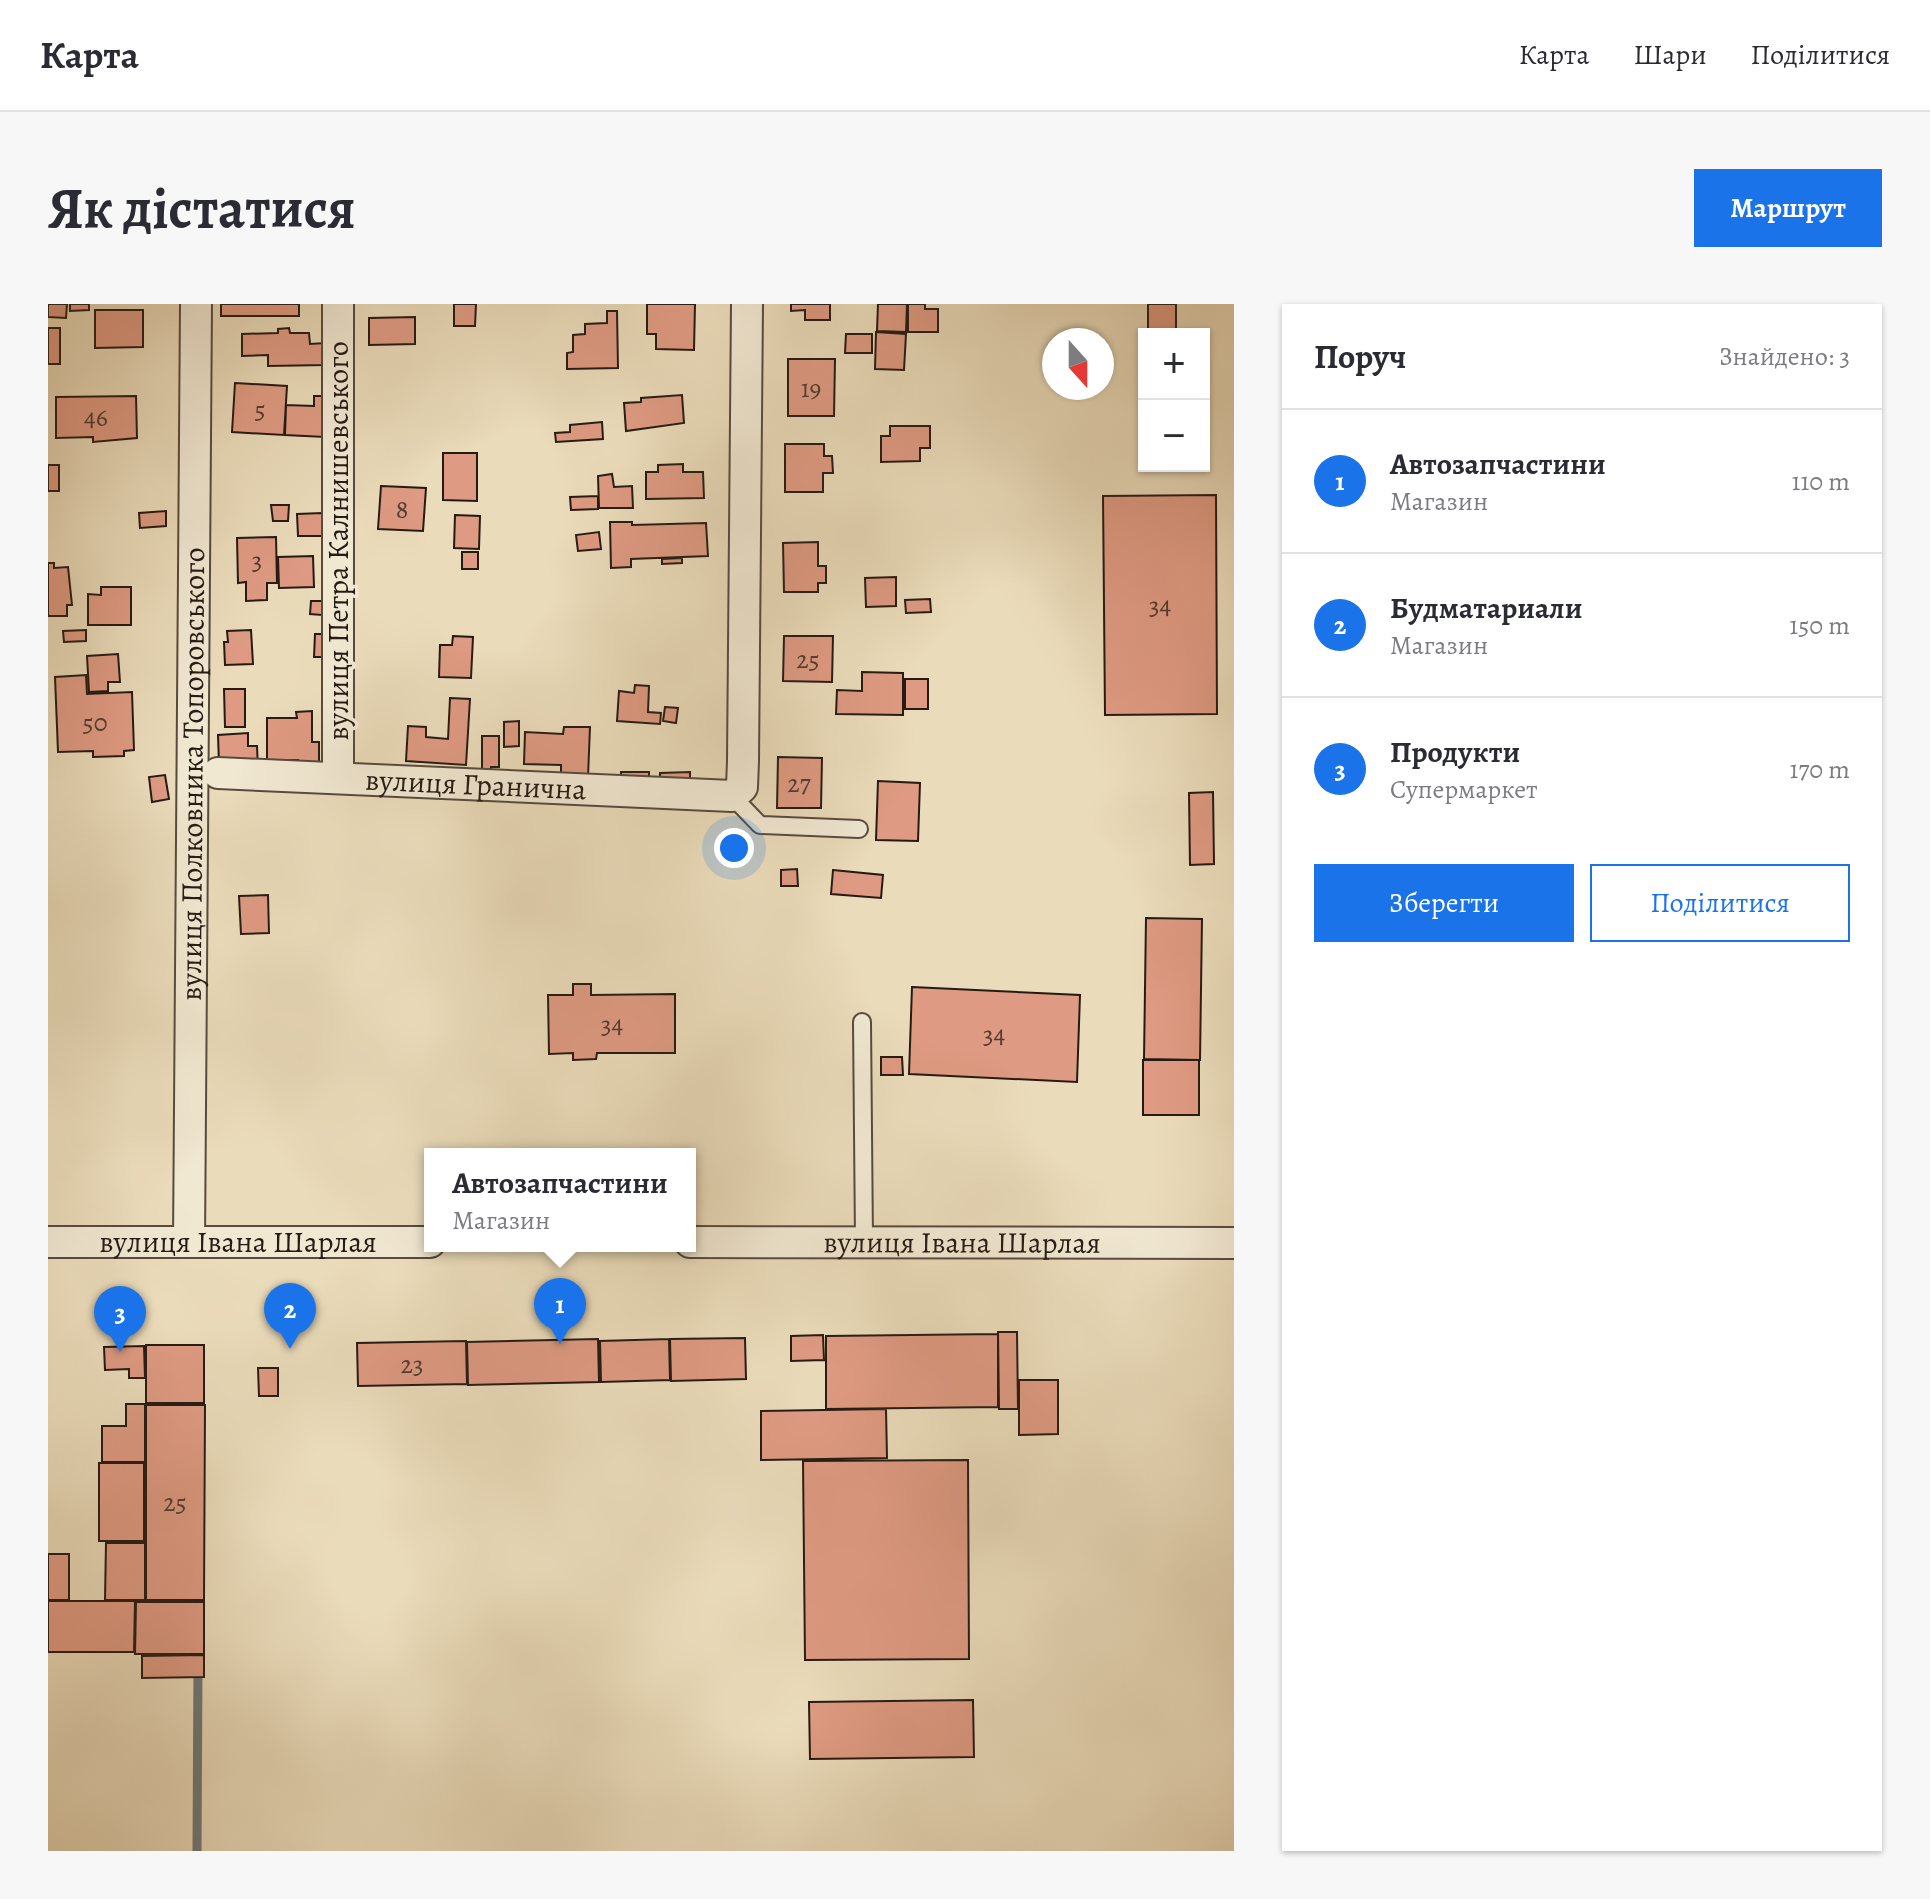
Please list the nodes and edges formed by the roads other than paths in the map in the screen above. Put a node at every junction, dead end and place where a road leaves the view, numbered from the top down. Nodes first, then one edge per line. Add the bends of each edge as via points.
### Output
1 (196, 304) edge
2 (338, 304) edge
3 (747, 304) edge
4 (218, 773) dead end
5 (338, 778) junction
6 (732, 796) junction
7 (859, 829) dead end
8 (862, 1022) dead end
9 (864, 1241) junction
10 (48, 1242) edge
11 (189, 1242) junction
12 (424, 1242) edge
13 (696, 1242) edge
14 (1234, 1243) edge

1 - 11 street, вулиця Полковника Топоровського
2 - 5 street, вулиця Петра Калнишевського
3 - 6 street via 742,787
4 - 5 street, вулиця Гранична
5 - 6 street, вулиця Гранична
6 - 7 lane via 760,825
8 - 9 lane
9 - 13 street, вулиця Івана Шарлая
9 - 14 street, вулиця Івана Шарлая
10 - 11 street, вулиця Івана Шарлая
11 - 12 street, вулиця Івана Шарлая

